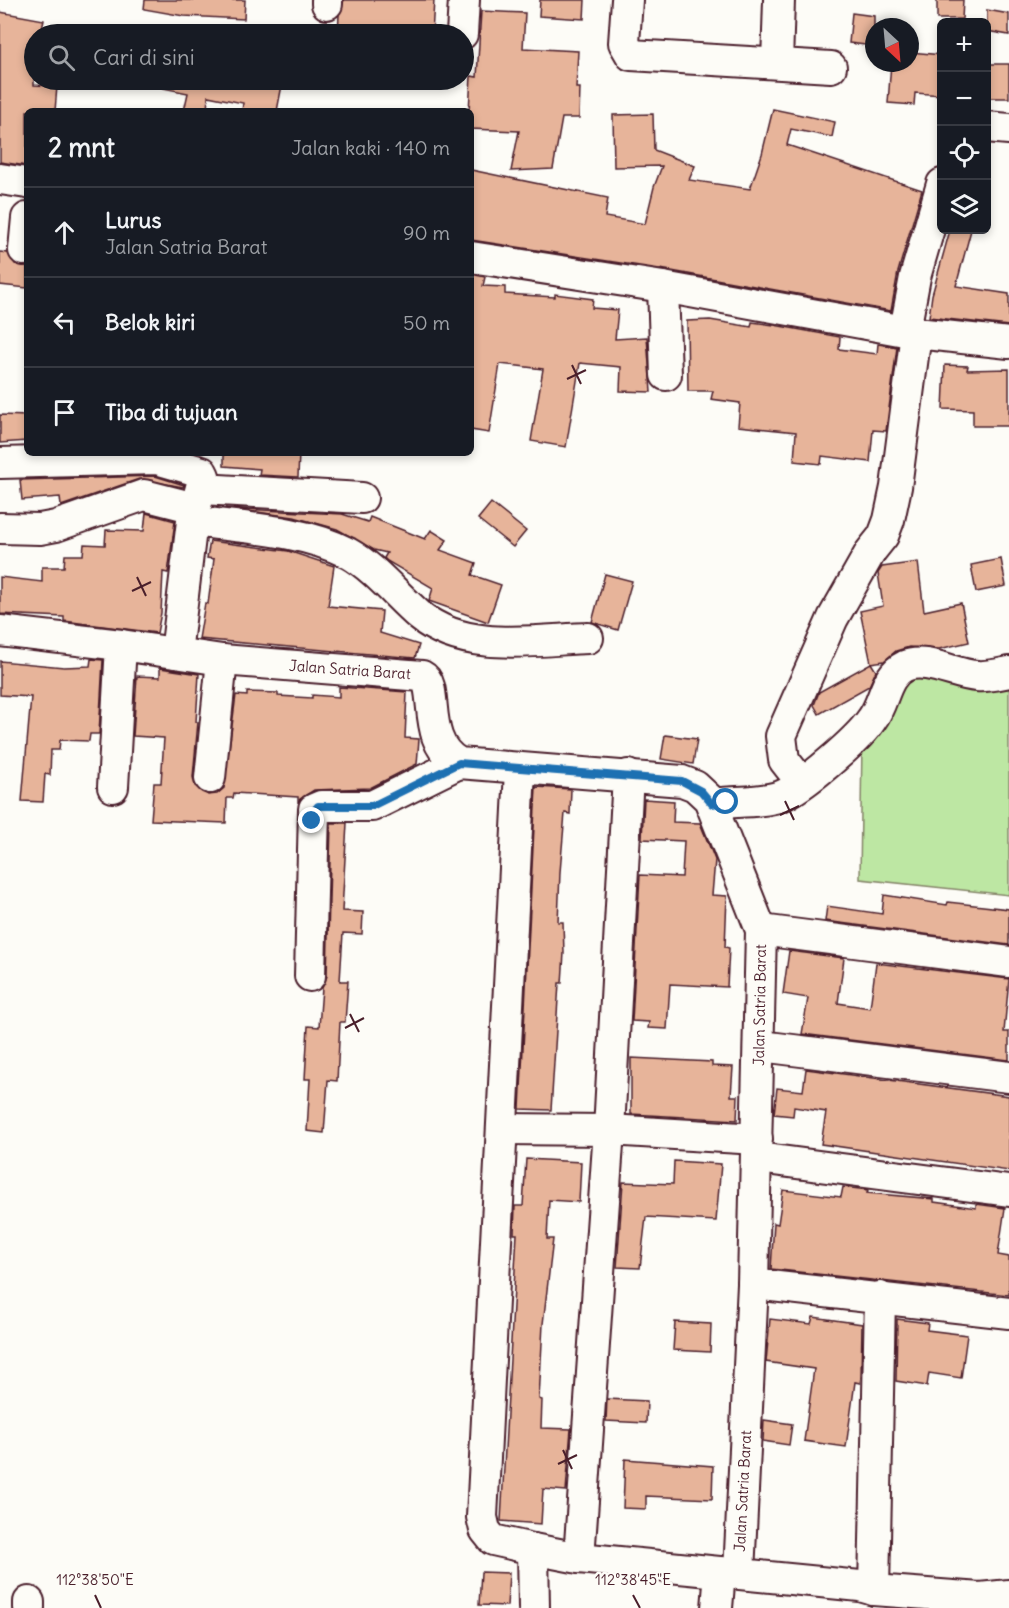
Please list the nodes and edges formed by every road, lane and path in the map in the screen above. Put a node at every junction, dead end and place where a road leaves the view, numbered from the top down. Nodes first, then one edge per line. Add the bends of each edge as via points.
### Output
1 (464, 0) edge
2 (627, 0) edge
3 (779, 0) edge
4 (463, 24) edge
5 (777, 63) junction
6 (831, 67) dead end
7 (991, 127) edge
8 (1009, 129) edge
9 (0, 179) edge
10 (24, 183) edge
11 (937, 201) edge
12 (474, 257) edge
13 (663, 287) junction
14 (910, 331) junction
15 (1009, 343) edge
16 (666, 375) dead end
17 (0, 464) edge
18 (362, 498) dead end
19 (196, 506) junction
20 (0, 528) edge
21 (0, 631) edge
22 (588, 638) dead end
23 (121, 645) junction
24 (176, 653) junction
25 (222, 660) junction
26 (1009, 672) edge
27 (459, 763) junction
28 (520, 770) junction
29 (628, 775) junction
30 (210, 778) dead end
31 (113, 787) dead end
32 (791, 789) junction
33 (723, 802) junction
34 (761, 930) junction
35 (1009, 962) edge
36 (310, 976) dead end
37 (761, 1046) junction
38 (1009, 1077) edge
39 (502, 1129) junction
40 (609, 1130) junction
41 (758, 1149) junction
42 (1009, 1191) edge
43 (753, 1284) junction
44 (880, 1297) junction
45 (1009, 1313) edge
46 (533, 1549) junction
47 (579, 1558) junction
48 (730, 1572) junction
49 (870, 1582) junction
50 (990, 1595) edge
51 (534, 1608) edge
52 (717, 1608) edge

1 - 4 street
2 - 5 street via 624,43 631,55
3 - 5 street
5 - 6 street
7 - 8 street
9 - 10 street
11 - 14 street via 915,277
12 - 13 street
13 - 14 street
13 - 16 street
14 - 15 street
14 - 32 street via 896,487 889,520 833,618 781,736
17 - 19 street via 157,459 202,472
18 - 19 street
19 - 20 street via 139,496 56,526
19 - 22 street via 337,549 357,559 423,618 462,636 506,641
19 - 24 street
21 - 23 street, Jalan Satria Barat
23 - 24 street, Jalan Satria Barat
23 - 31 street
24 - 25 street, Jalan Satria Barat
25 - 27 street, Jalan Satria Barat via 422,676 431,687 430,708 436,737 451,759
25 - 30 street
26 - 32 street via 979,676 920,663 905,666 890,680 873,719 852,742
27 - 28 street, Jalan Satria Barat
27 - 36 street via 372,806 314,809
28 - 29 street, Jalan Satria Barat
28 - 39 street
29 - 33 street, Jalan Satria Barat via 682,781
29 - 40 street
32 - 33 street
33 - 34 street, Jalan Satria Barat
34 - 35 street
34 - 37 street, Jalan Satria Barat
37 - 38 street
37 - 41 street, Jalan Satria Barat
39 - 40 street
39 - 46 street via 482,1517 493,1540
40 - 41 street
40 - 47 street
41 - 42 street
41 - 43 street, Jalan Satria Barat
43 - 44 street
43 - 48 street, Jalan Satria Barat
44 - 45 street
44 - 49 street
46 - 47 street
46 - 51 street
47 - 48 street
48 - 49 street
48 - 52 street, Jalan Satria Barat
49 - 50 street

